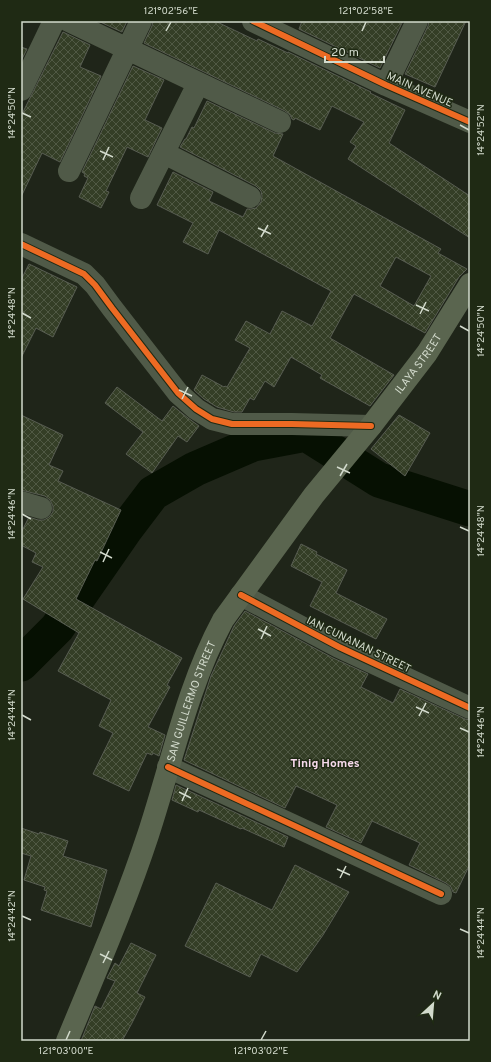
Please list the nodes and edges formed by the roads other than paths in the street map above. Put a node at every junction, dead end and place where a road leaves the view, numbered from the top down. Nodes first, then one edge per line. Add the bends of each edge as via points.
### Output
1 (54, 21) edge
2 (69, 21) edge
3 (141, 21) edge
4 (253, 21) edge
5 (417, 21) edge
6 (275, 26) edge
7 (128, 50) junction
8 (198, 84) junction
9 (386, 85) junction
10 (21, 90) edge
11 (280, 122) dead end
12 (470, 122) edge
13 (164, 153) junction
14 (69, 171) dead end
15 (250, 197) dead end
16 (141, 198) dead end
17 (21, 244) edge
18 (470, 284) edge
19 (366, 433) junction
20 (241, 595) junction
21 (470, 708) edge
22 (168, 767) junction
23 (441, 894) dead end
24 (67, 1041) edge

1 - 10 street
2 - 7 street
3 - 7 street
4 - 6 street, MAIN AVENUE
5 - 9 street
6 - 9 street, MAIN AVENUE
7 - 8 street
7 - 14 street
8 - 11 street
8 - 13 street
9 - 12 street, MAIN AVENUE
13 - 15 street
13 - 16 street
17 - 19 street via 84,274 178,393 212,419 232,424 292,424
18 - 19 main road, ILAYA STREET via 427,353
19 - 20 main road, SAN GUILLERMO STREET via 314,495
20 - 21 street, IAN CUNANAN STREET via 339,646
20 - 22 main road, SAN GUILLERMO STREET via 211,642 187,704
22 - 23 street
22 - 24 main road, SAN GUILLERMO STREET via 127,896

